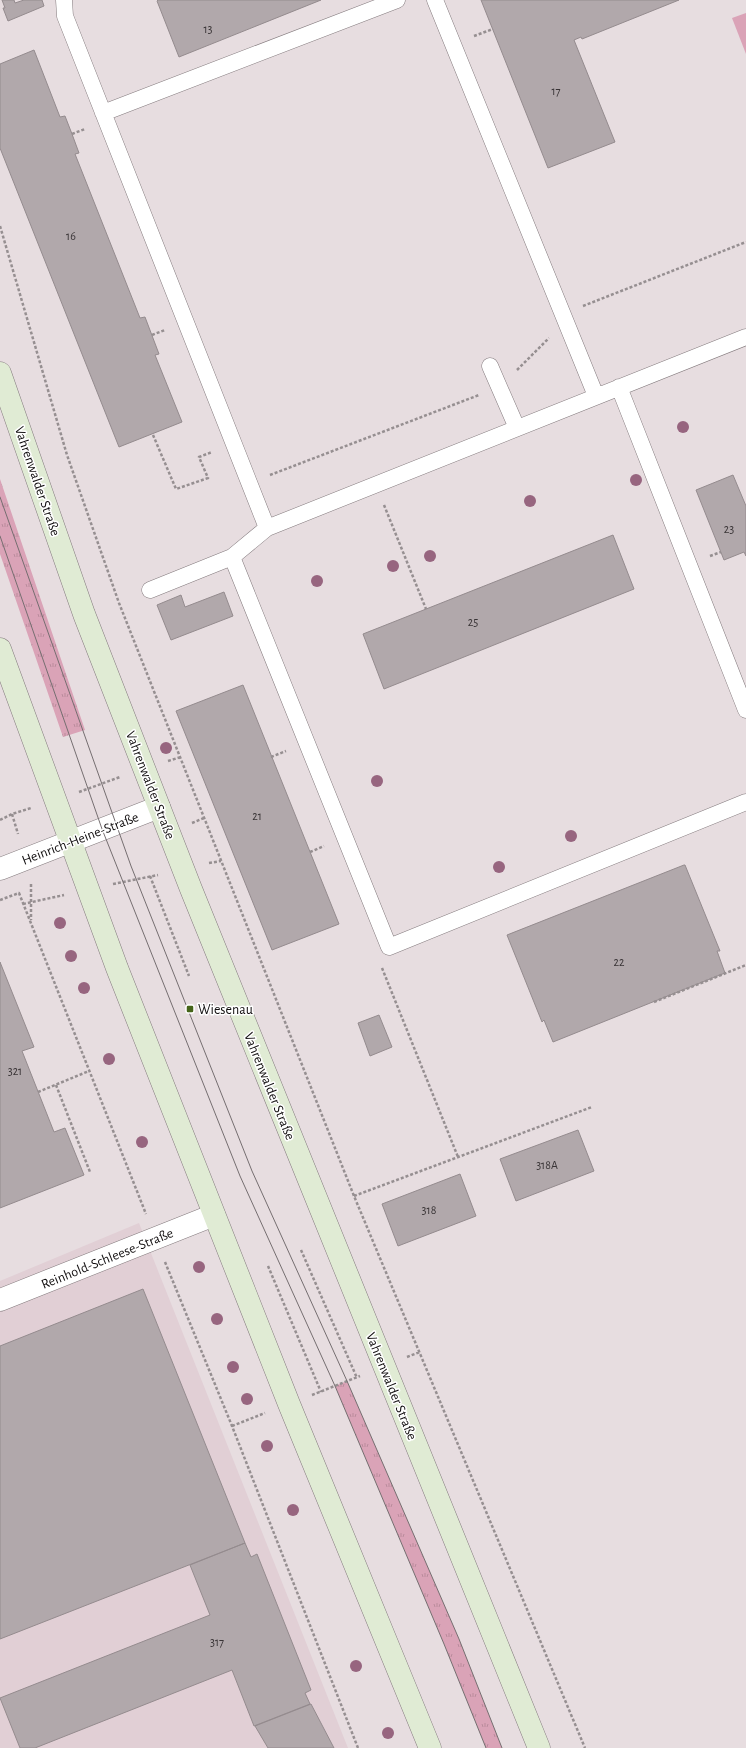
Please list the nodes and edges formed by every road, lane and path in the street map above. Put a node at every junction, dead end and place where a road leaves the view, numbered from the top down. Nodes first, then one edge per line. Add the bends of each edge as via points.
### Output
1 (64, 0) edge
2 (397, 0) edge
3 (435, 0) edge
4 (103, 113) junction
5 (0, 226) edge
6 (746, 337) edge
7 (490, 366) dead end
8 (0, 373) edge
9 (619, 387) junction
10 (596, 396) junction
11 (517, 428) junction
12 (153, 435) dead end
13 (234, 444) junction
14 (375, 485) junction
15 (267, 528) junction
16 (232, 557) junction
17 (150, 590) dead end
18 (426, 609) dead end
19 (0, 649) edge
20 (746, 710) edge
21 (181, 757) junction
22 (145, 769) junction
23 (55, 800) junction
24 (746, 802) edge
25 (159, 807) junction
26 (0, 820) edge
27 (71, 841) junction
28 (0, 869) edge
29 (113, 884) dead end
30 (0, 900) edge
31 (746, 965) edge
32 (189, 976) dead end
33 (654, 1002) dead end
34 (88, 1071) junction
35 (56, 1085) junction
36 (38, 1092) dead end
37 (592, 1107) dead end
38 (449, 1134) dead end
39 (458, 1157) junction
40 (90, 1172) dead end
41 (354, 1196) junction
42 (214, 1216) junction
43 (155, 1238) junction
44 (301, 1250) dead end
45 (268, 1266) dead end
46 (0, 1300) edge
47 (420, 1352) junction
48 (384, 1367) junction
49 (357, 1378) junction
50 (321, 1392) junction
51 (289, 1404) junction
52 (232, 1426) junction
53 (358, 1748) edge
54 (430, 1748) edge
55 (539, 1748) edge
56 (585, 1748) edge

1 - 4 lane via 65,16
2 - 4 lane
3 - 10 lane
4 - 13 lane
5 - 21 path via 67,455 119,602
6 - 9 lane
7 - 11 lane
8 - 22 main road, Vahrenwalder Straße via 84,614
9 - 10 lane
9 - 20 lane
10 - 11 lane
11 - 14 lane
12 - 13 path via 176,489 208,478 199,457
13 - 15 lane
14 - 15 lane
14 - 18 path
15 - 16 lane
16 - 17 lane
16 - 24 lane via 389,947
19 - 23 main road
21 - 22 path
21 - 41 path
22 - 23 path
22 - 25 main road, Vahrenwalder Straße
23 - 26 path
23 - 27 main road
25 - 27 street, Heinrich-Heine-Straße
25 - 48 main road, Vahrenwalder Straße
27 - 28 street, Heinrich-Heine-Straße
27 - 42 main road via 93,907
29 - 32 path via 150,876
30 - 34 path via 19,893
31 - 33 path
34 - 35 path
34 - 43 path
35 - 36 path
35 - 40 path
37 - 39 path
38 - 39 path
39 - 41 path
41 - 47 path
42 - 43 street, Reinhold-Schleese-Straße
42 - 51 main road
43 - 46 street, Reinhold-Schleese-Straße
43 - 52 path
44 - 49 path
45 - 50 path
47 - 48 path
47 - 56 path
48 - 49 path
48 - 55 main road, Vahrenwalder Straße
49 - 50 path
50 - 51 path
51 - 52 path
51 - 54 main road
52 - 53 path

